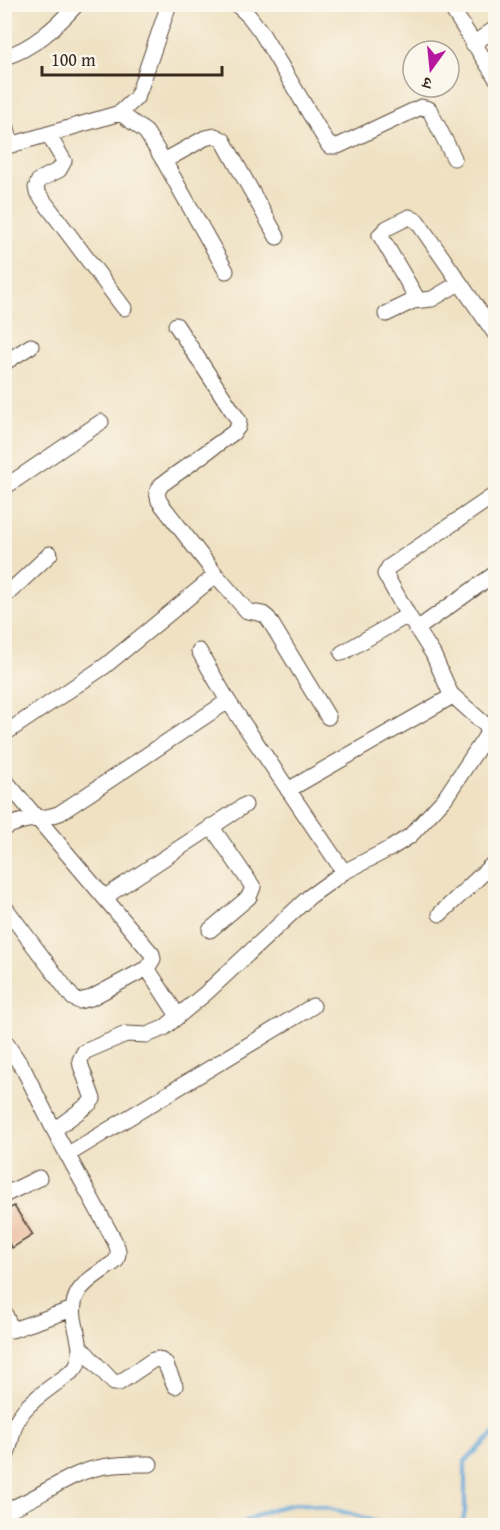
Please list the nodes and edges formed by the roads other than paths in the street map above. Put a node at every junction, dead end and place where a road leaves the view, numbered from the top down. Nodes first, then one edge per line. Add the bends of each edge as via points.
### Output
1 (76, 4) edge
2 (169, 4) edge
3 (236, 4) edge
4 (449, 4) edge
5 (495, 28) edge
6 (473, 44) junction
7 (6, 53) edge
8 (495, 78) edge
9 (120, 113) junction
10 (4, 117) edge
11 (48, 134) junction
12 (8, 146) edge
13 (454, 158) dead end
14 (164, 161) junction
15 (278, 237) dead end
16 (226, 271) dead end
17 (459, 283) junction
18 (418, 300) junction
19 (124, 308) dead end
20 (386, 314) dead end
21 (176, 325) dead end
22 (494, 330) edge
23 (31, 346) dead end
24 (4, 363) edge
25 (101, 422) dead end
26 (5, 487) edge
27 (495, 494) edge
28 (4, 502) edge
29 (50, 554) dead end
30 (495, 573) edge
31 (216, 575) junction
32 (4, 597) edge
33 (408, 615) junction
34 (417, 629) junction
35 (199, 651) dead end
36 (342, 653) dead end
37 (451, 694) junction
38 (228, 701) junction
39 (328, 717) dead end
40 (493, 725) edge
41 (4, 734) edge
42 (4, 779) edge
43 (288, 790) junction
44 (245, 805) dead end
45 (37, 819) junction
46 (212, 826) junction
47 (4, 829) edge
48 (495, 861) edge
49 (344, 872) junction
50 (105, 897) junction
51 (4, 906) edge
52 (440, 914) dead end
53 (210, 930) dead end
54 (147, 968) junction
55 (313, 1006) dead end
56 (178, 1016) junction
57 (4, 1040) edge
58 (54, 1130) junction
59 (67, 1155) junction
60 (39, 1178) dead end
61 (4, 1195) edge
62 (73, 1310) junction
63 (4, 1312) edge
64 (81, 1348) junction
65 (175, 1386) dead end
66 (4, 1461) edge
67 (150, 1464) dead end
68 (4, 1511) edge

1 - 7 street via 35,42
2 - 9 street via 140,89
3 - 13 street via 261,32 329,146 338,146 421,107 429,109
4 - 6 street
5 - 6 street
6 - 8 street
9 - 11 street
9 - 14 street via 146,132
10 - 12 street
11 - 12 street
11 - 19 street via 64,161 59,170 39,180 37,192
14 - 15 street via 205,138 215,136 223,140
14 - 16 street
17 - 18 street via 432,299
17 - 18 street via 417,221 405,218 380,235
17 - 22 street
18 - 20 street
21 - 31 street via 239,421 233,433 161,485 157,493 159,501
23 - 24 street
25 - 26 street
26 - 28 street
27 - 33 street via 386,571 386,579
29 - 32 street
30 - 34 street
31 - 39 street via 245,609 268,618
31 - 41 street via 105,666
33 - 34 street
33 - 36 street
34 - 37 street
35 - 38 street
37 - 40 street
37 - 43 street via 446,701
38 - 43 street
38 - 45 street via 60,813
40 - 49 street via 445,798 411,836
42 - 45 street
43 - 49 street
44 - 46 street
45 - 47 street via 16,822
45 - 50 street
46 - 50 street
46 - 53 street via 253,887 249,897
48 - 52 street
49 - 56 street via 309,897
50 - 54 street via 152,954
51 - 54 street via 79,1001
54 - 56 street
55 - 59 street
56 - 58 street via 151,1034 126,1034 84,1052 81,1066 93,1099
57 - 58 street
58 - 59 street
59 - 62 street via 119,1250 116,1261 78,1292
60 - 61 street
62 - 63 street via 12,1330
62 - 64 street
64 - 65 street via 114,1383 158,1359 165,1363
64 - 66 street via 75,1370 21,1415
67 - 68 street via 108,1465 77,1474

